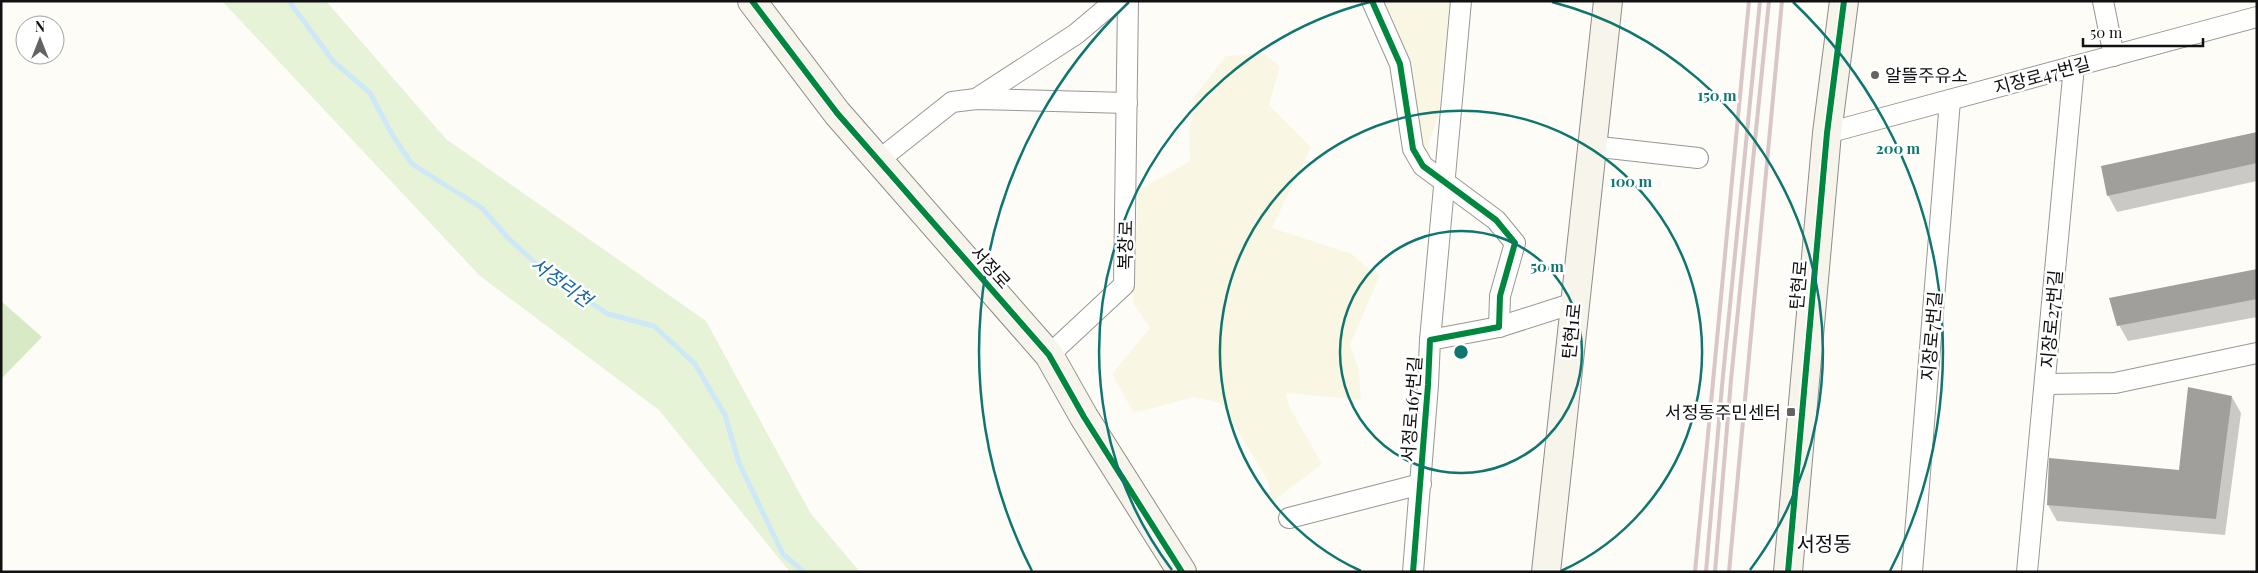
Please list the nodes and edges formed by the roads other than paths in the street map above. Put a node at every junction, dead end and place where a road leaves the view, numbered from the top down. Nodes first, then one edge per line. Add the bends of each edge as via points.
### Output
1 (752, 1) edge
2 (1115, 1) edge
3 (1128, 1) edge
4 (1372, 1) edge
5 (1461, 1) edge
6 (1608, 1) edge
7 (1844, 1) edge
8 (2103, 1) edge
9 (2257, 17) edge
10 (2114, 56) junction
11 (2074, 66) junction
12 (976, 99) junction
13 (1950, 100) junction
14 (1128, 103) junction
15 (1827, 133) junction
16 (1591, 146) junction
17 (1698, 158) dead end
18 (879, 160) junction
19 (1444, 181) junction
20 (1574, 303) junction
21 (1499, 327) junction
22 (1430, 340) junction
23 (2257, 353) edge
24 (1049, 355) junction
25 (2046, 384) junction
26 (1420, 484) junction
27 (1289, 518) dead end
28 (1182, 572) edge
29 (1413, 572) edge
30 (1546, 572) edge
31 (1788, 572) edge
32 (1912, 572) edge
33 (2027, 572) edge

1 - 18 street, 서정로 via 837,113
2 - 12 street via 1076,34
3 - 14 street, 복창로
4 - 19 street via 1400,64 1414,149 1423,166
5 - 19 street
6 - 16 street, 탄현1로
7 - 15 street, 탄현로
8 - 10 street
9 - 10 street, 지장로47번길
10 - 11 street, 지장로47번길
11 - 13 street, 지장로47번길
11 - 25 street, 지장로27번길
12 - 14 street
12 - 18 street via 952,102
13 - 15 street, 지장로47번길
13 - 32 street, 지장로7번길
14 - 24 street, 복창로 via 1124,285
15 - 31 street, 탄현로
16 - 17 street
16 - 20 street, 탄현1로
18 - 24 street, 서정로
19 - 21 street via 1496,220 1515,243 1500,296
19 - 22 street
20 - 21 street, 서정로167번길
20 - 30 street, 탄현1로
21 - 22 street, 서정로167번길
22 - 26 street, 서정로167번길
23 - 25 street via 2115,383
24 - 28 street, 서정로 via 1084,417
25 - 33 street, 지장로27번길
26 - 27 street, 서정로167번길
26 - 29 street, 서정로167번길

